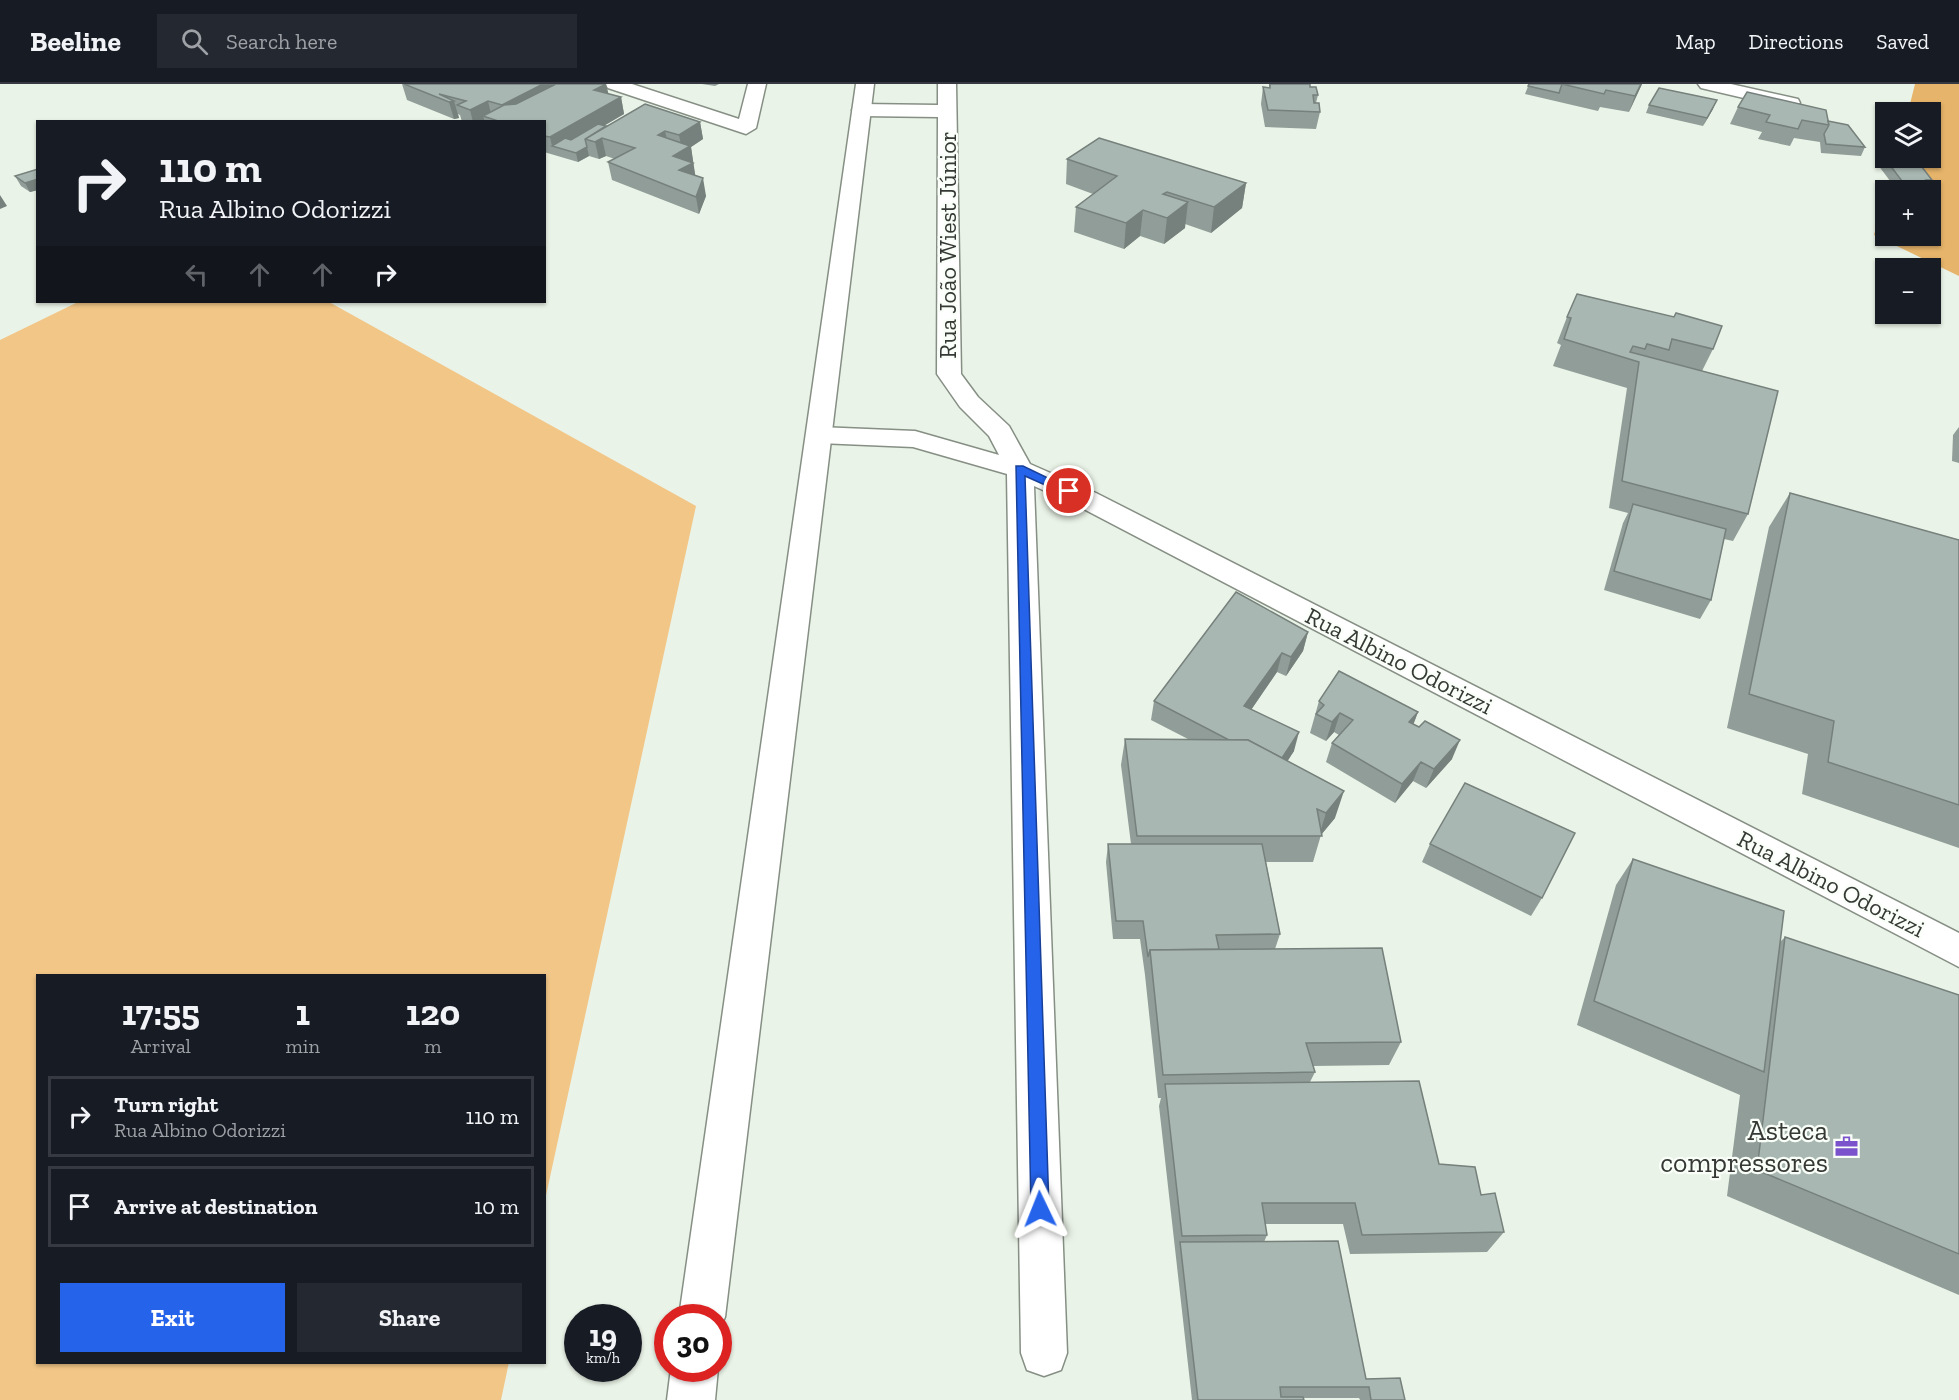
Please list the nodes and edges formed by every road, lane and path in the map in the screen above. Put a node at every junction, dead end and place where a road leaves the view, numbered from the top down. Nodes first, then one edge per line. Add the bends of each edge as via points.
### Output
1 (614, 84) edge
2 (757, 84) edge
3 (947, 84) edge
4 (1707, 84) edge
5 (863, 97) edge
6 (1798, 104) edge
7 (947, 111) junction
8 (819, 435) junction
9 (1020, 469) junction
10 (1959, 951) edge
11 (704, 1304) edge
12 (1044, 1353) dead end
13 (693, 1382) edge
14 (691, 1400) edge

1 - 2 main road via 746,128
3 - 7 main road, Rua João Wiest Júnior
4 - 6 main road
5 - 7 main road
5 - 8 main road
7 - 9 main road, Rua João Wiest Júnior via 949,374 969,402 1000,432
8 - 9 main road, Rua Albino Odorizzi via 915,439
8 - 11 main road
9 - 10 main road, Rua Albino Odorizzi via 1096,504
9 - 12 main road, Rua João Wiest Júnior
13 - 14 main road

